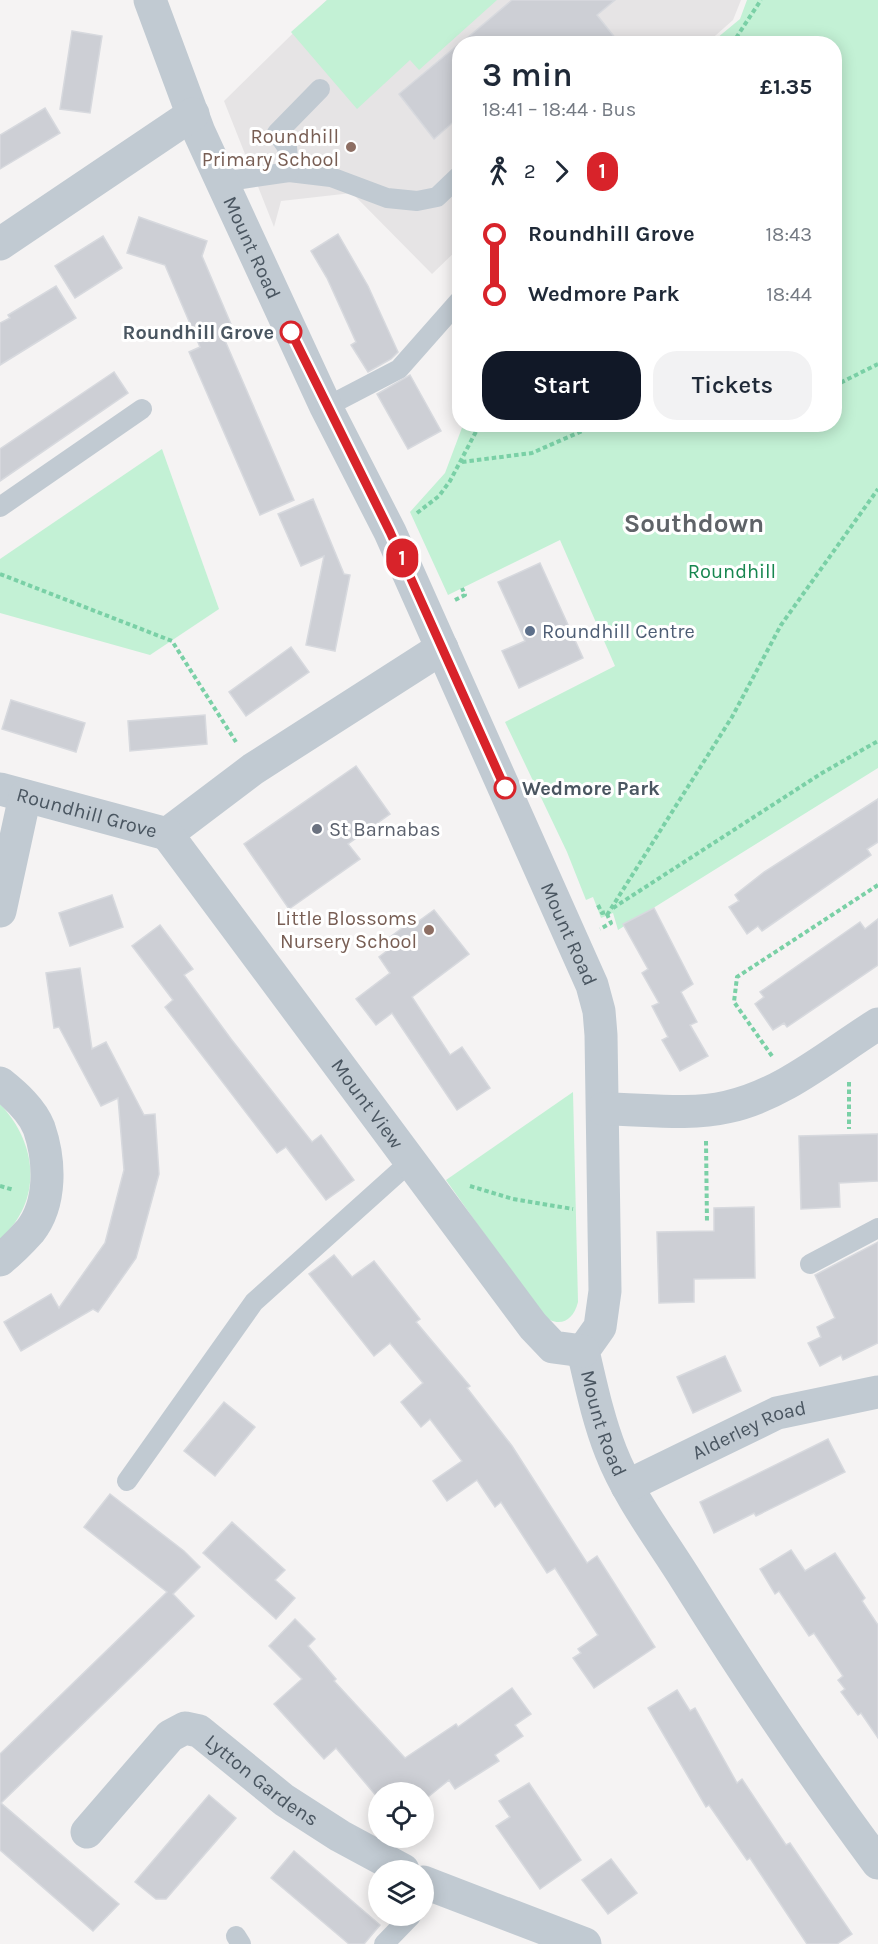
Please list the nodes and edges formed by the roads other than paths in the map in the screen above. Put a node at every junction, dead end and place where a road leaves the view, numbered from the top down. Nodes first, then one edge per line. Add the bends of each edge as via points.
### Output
1 (150, 0) edge
2 (320, 88) dead end
3 (193, 114) junction
4 (289, 172) junction
5 (222, 182) junction
6 (452, 183) edge
7 (0, 244) edge
8 (452, 310) edge
9 (326, 407) junction
10 (142, 409) dead end
11 (0, 507) edge
12 (442, 648) junction
13 (12, 793) edge
14 (167, 834) junction
15 (0, 911) edge
16 (878, 1024) edge
17 (0, 1083) edge
18 (603, 1108) junction
19 (415, 1168) junction
20 (878, 1228) edge
21 (0, 1260) edge
22 (810, 1264) dead end
23 (583, 1351) junction
24 (878, 1392) edge
25 (127, 1481) dead end
26 (627, 1486) junction
27 (87, 1832) dead end
28 (384, 1860) edge
29 (878, 1863) edge
30 (434, 1892) edge
31 (401, 1926) edge
32 (384, 1944) edge
33 (585, 1944) edge

1 - 3 street, Mount Road
2 - 4 lane via 277,133 287,147
3 - 5 street, Mount Road
3 - 7 street
4 - 5 lane
4 - 6 lane via 331,177 387,198 417,201 437,197
5 - 9 street, Mount Road
8 - 9 lane via 399,369
9 - 12 street, Mount Road via 390,532
10 - 11 lane
12 - 14 street, Roundhill Grove via 253,769
12 - 18 street, Mount Road via 592,985 599,1011
13 - 14 street, Roundhill Grove
13 - 15 street
14 - 19 street, Mount View
16 - 18 street via 790,1082 744,1103 705,1110
17 - 21 street via 24,1105 38,1127 48,1174 40,1211 30,1230
18 - 23 street, Mount Road via 605,1291 600,1327
19 - 23 street, Mount View via 533,1326 553,1347
19 - 25 lane via 254,1302
20 - 22 lane
23 - 26 street, Mount Road via 600,1420
24 - 26 street, Alderley Road via 777,1413
26 - 29 street, Mount Road via 711,1620
27 - 28 street, Lytton Gardens via 170,1736 184,1728 199,1731 284,1800
30 - 33 street
31 - 32 lane

